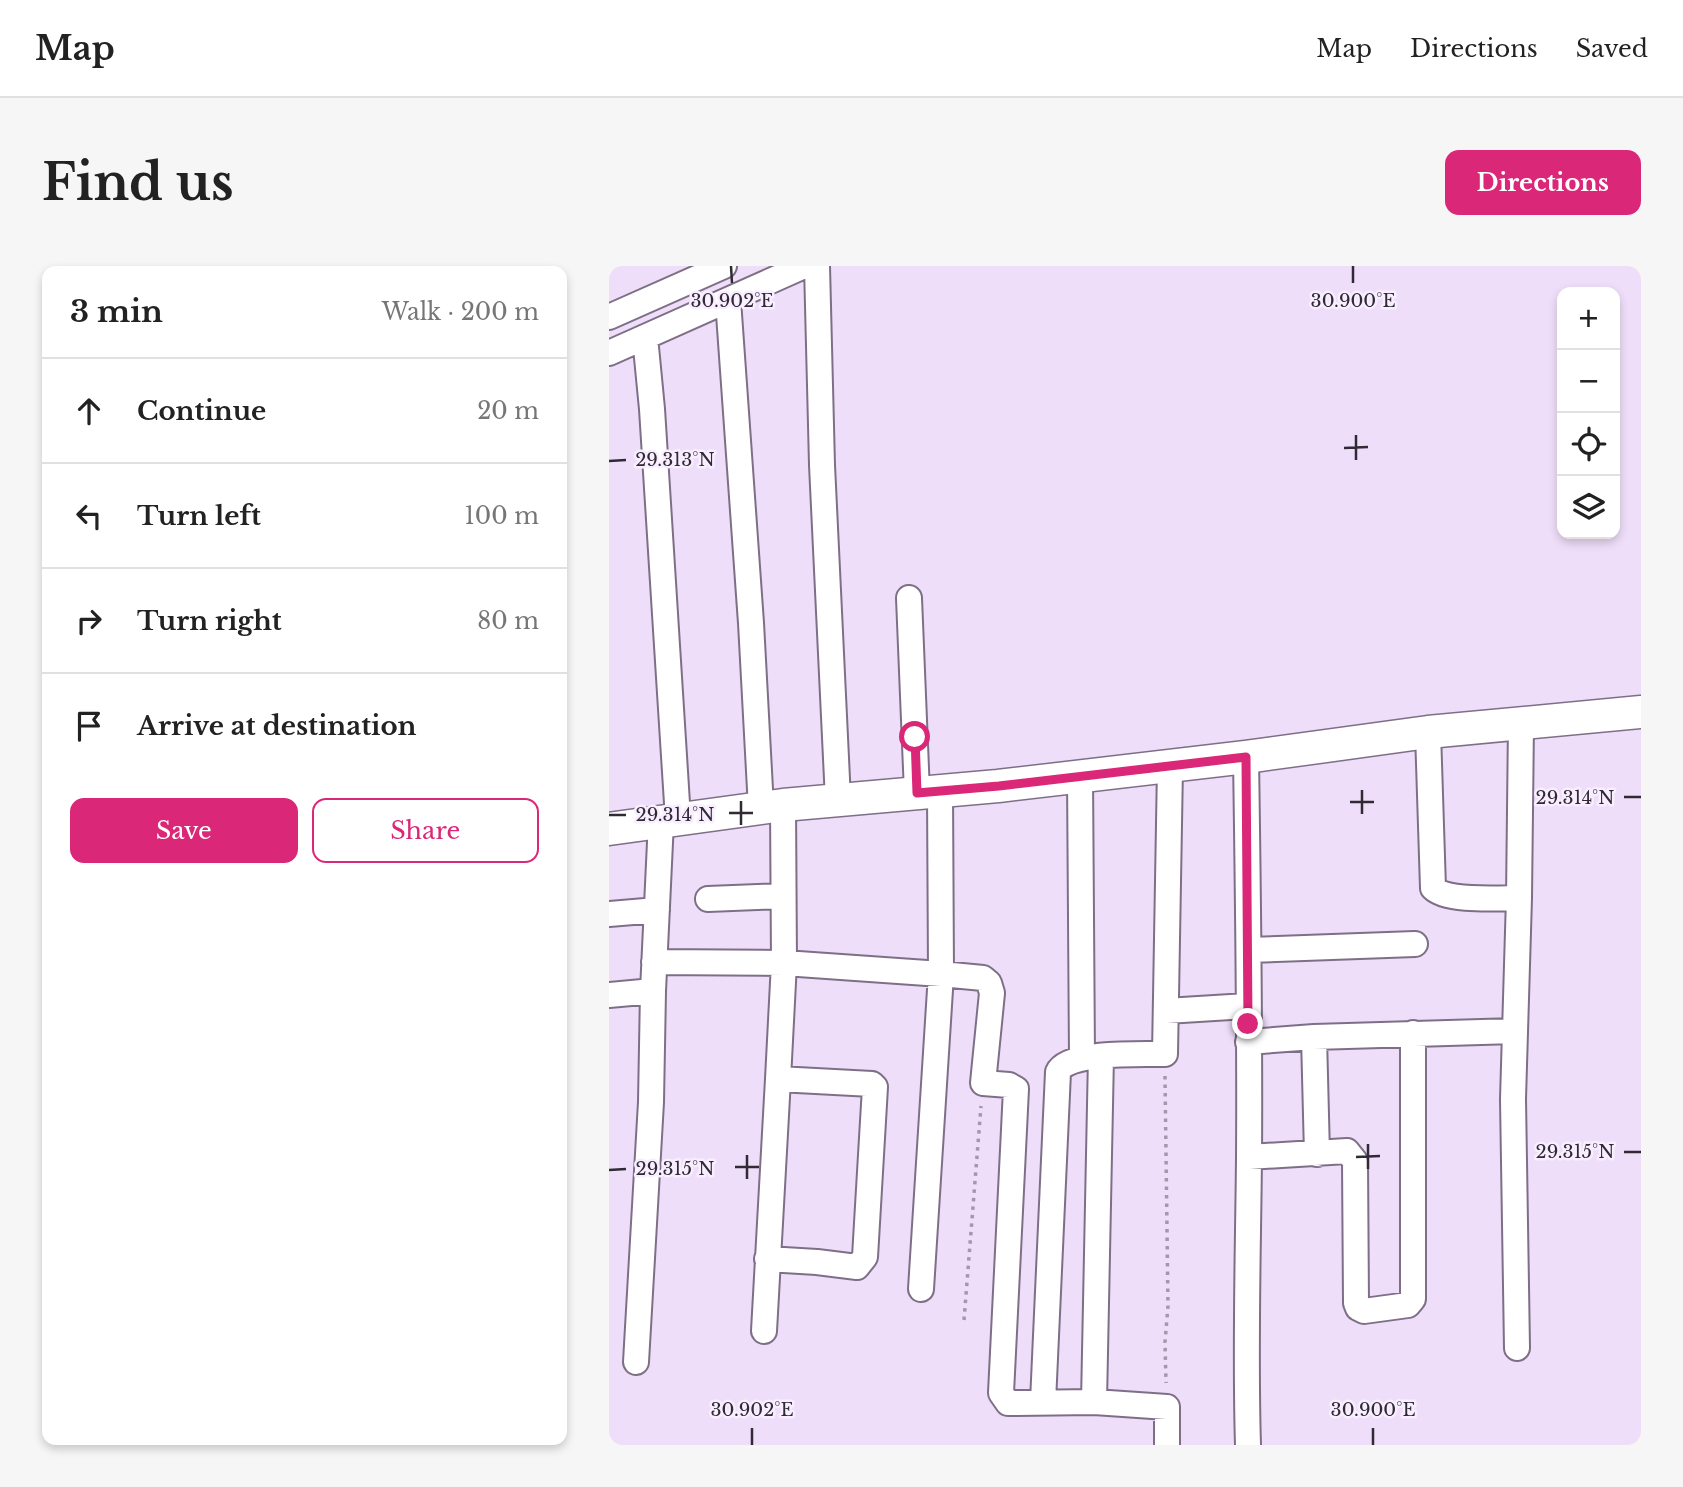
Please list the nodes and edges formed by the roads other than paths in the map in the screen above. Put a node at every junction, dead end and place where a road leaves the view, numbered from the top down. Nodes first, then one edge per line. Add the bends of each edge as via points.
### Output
1 (724, 266) edge
2 (804, 266) edge
3 (817, 266) edge
4 (728, 300) junction
5 (609, 317) edge
6 (645, 337) junction
7 (609, 353) edge
8 (909, 598) dead end
9 (1641, 712) edge
10 (1521, 723) junction
11 (1428, 732) junction
12 (1246, 757) junction
13 (1170, 767) junction
14 (1080, 776) junction
15 (928, 792) junction
16 (838, 800) junction
17 (772, 806) junction
18 (670, 820) junction
19 (609, 830) edge
20 (783, 896) junction
21 (1519, 898) junction
22 (708, 899) dead end
23 (657, 910) junction
24 (609, 914) edge
25 (1415, 944) dead end
26 (1249, 950) junction
27 (654, 962) junction
28 (784, 963) junction
29 (941, 974) junction
30 (653, 991) junction
31 (609, 995) edge
32 (1247, 1006) junction
33 (1165, 1011) junction
34 (1515, 1031) junction
35 (1413, 1033) junction
36 (1314, 1037) junction
37 (1248, 1042) junction
38 (1091, 1057) junction
39 (778, 1079) junction
40 (1317, 1154) junction
41 (1249, 1157) junction
42 (767, 1259) junction
43 (921, 1289) dead end
44 (764, 1331) dead end
45 (1517, 1348) dead end
46 (636, 1362) dead end
47 (1043, 1402) junction
48 (1094, 1402) junction
49 (1167, 1445) edge
50 (1248, 1445) edge

1 - 5 street
2 - 4 street
3 - 16 street
4 - 6 street
4 - 17 street via 751,623
6 - 7 street
6 - 18 street
8 - 15 street
9 - 10 street
10 - 11 street
10 - 21 street
11 - 12 street
11 - 21 street via 1433,888 1475,898
12 - 13 street
12 - 26 street
13 - 14 street
13 - 33 street
14 - 15 street
14 - 38 street
15 - 16 street
15 - 29 street
16 - 17 street
17 - 18 street
17 - 20 street
18 - 19 street
18 - 23 street
20 - 22 street
20 - 28 street
21 - 34 street
23 - 24 street
23 - 27 street
25 - 26 street
26 - 32 street
27 - 28 street
27 - 30 street
28 - 29 street
28 - 39 street
29 - 43 street
29 - 47 street via 983,978 989,983 992,993 983,1083 1016,1089 1001,1393 1008,1403
30 - 31 street
30 - 46 street
32 - 33 street
32 - 37 street
33 - 38 street via 1165,1054
34 - 35 street
34 - 45 street
35 - 36 street
35 - 40 street via 1413,1299 1408,1305 1358,1308 1355,1161 1347,1151
36 - 37 street
36 - 40 street
37 - 41 street
38 - 47 street via 1063,1065 1058,1072
38 - 48 street
39 - 42 street
39 - 42 street via 868,1082 874,1087 866,1244 857,1267
40 - 41 street
41 - 50 street
42 - 44 street
47 - 48 street
48 - 49 street via 1167,1406

